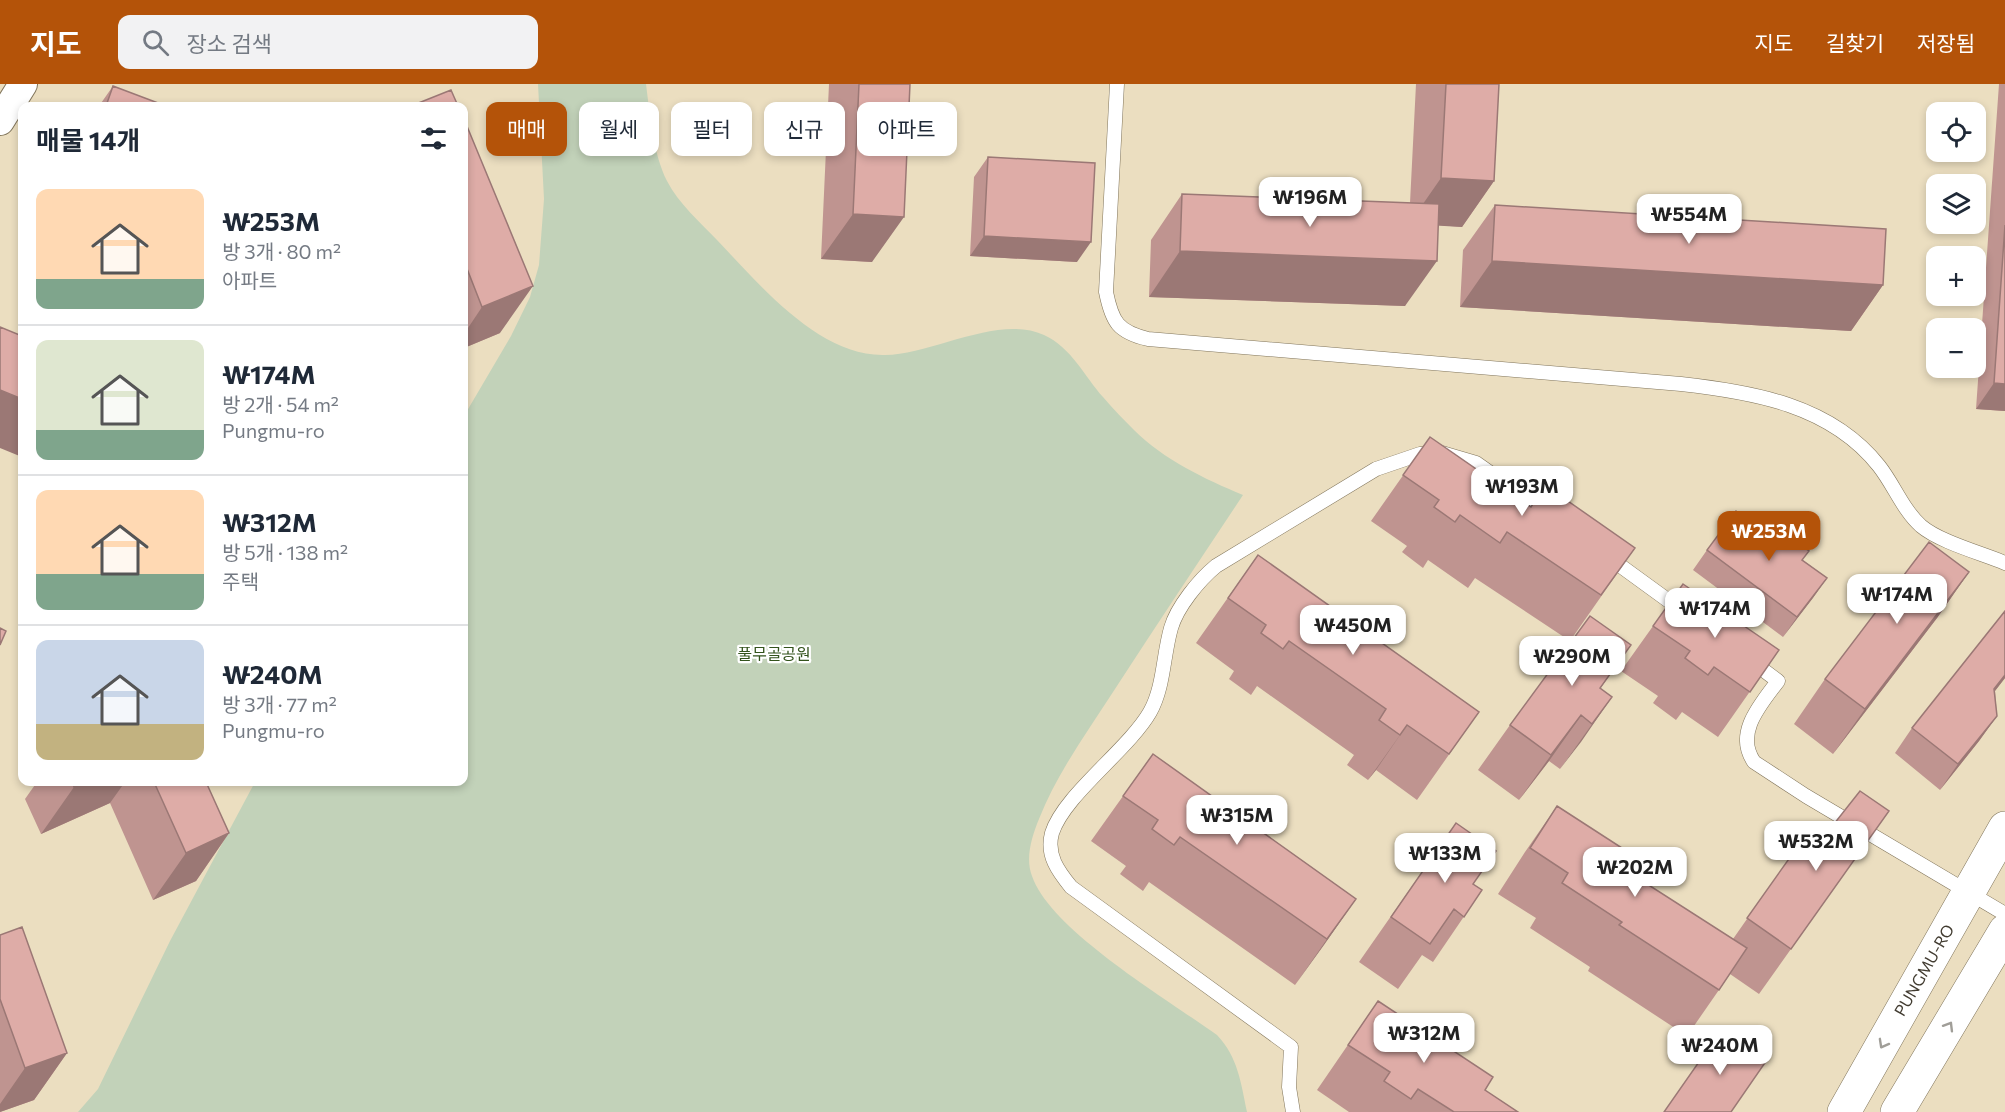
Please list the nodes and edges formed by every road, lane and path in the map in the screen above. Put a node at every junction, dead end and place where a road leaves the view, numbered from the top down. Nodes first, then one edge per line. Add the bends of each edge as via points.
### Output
1 (23, 84) edge
2 (1117, 84) edge
3 (0, 121) edge
4 (1561, 524) edge
5 (1599, 551) edge
6 (2005, 563) edge
7 (1693, 619) edge
8 (1741, 653) edge
9 (2005, 828) edge
10 (1968, 893) junction
11 (2005, 914) edge
12 (2005, 931) edge
13 (1293, 1112) edge
14 (1844, 1112) edge
15 (1897, 1112) edge

1 - 3 street
2 - 6 lane via 1106,292 1117,325 1131,335 1669,383 1759,396 1812,414 1843,431 1879,466 1922,527
4 - 13 lane via 1476,463 1442,453 1420,454 1376,469 1246,547 1206,574 1176,616 1159,689 1148,716 1059,819 1052,833 1053,861 1071,887 1291,1047 1289,1087
5 - 7 lane
8 - 10 lane via 1778,681 1756,711 1746,738 1754,762
9 - 10 street, PUNGMU-RO
10 - 11 lane
10 -> 14 street, PUNGMU-RO
15 -> 12 street

